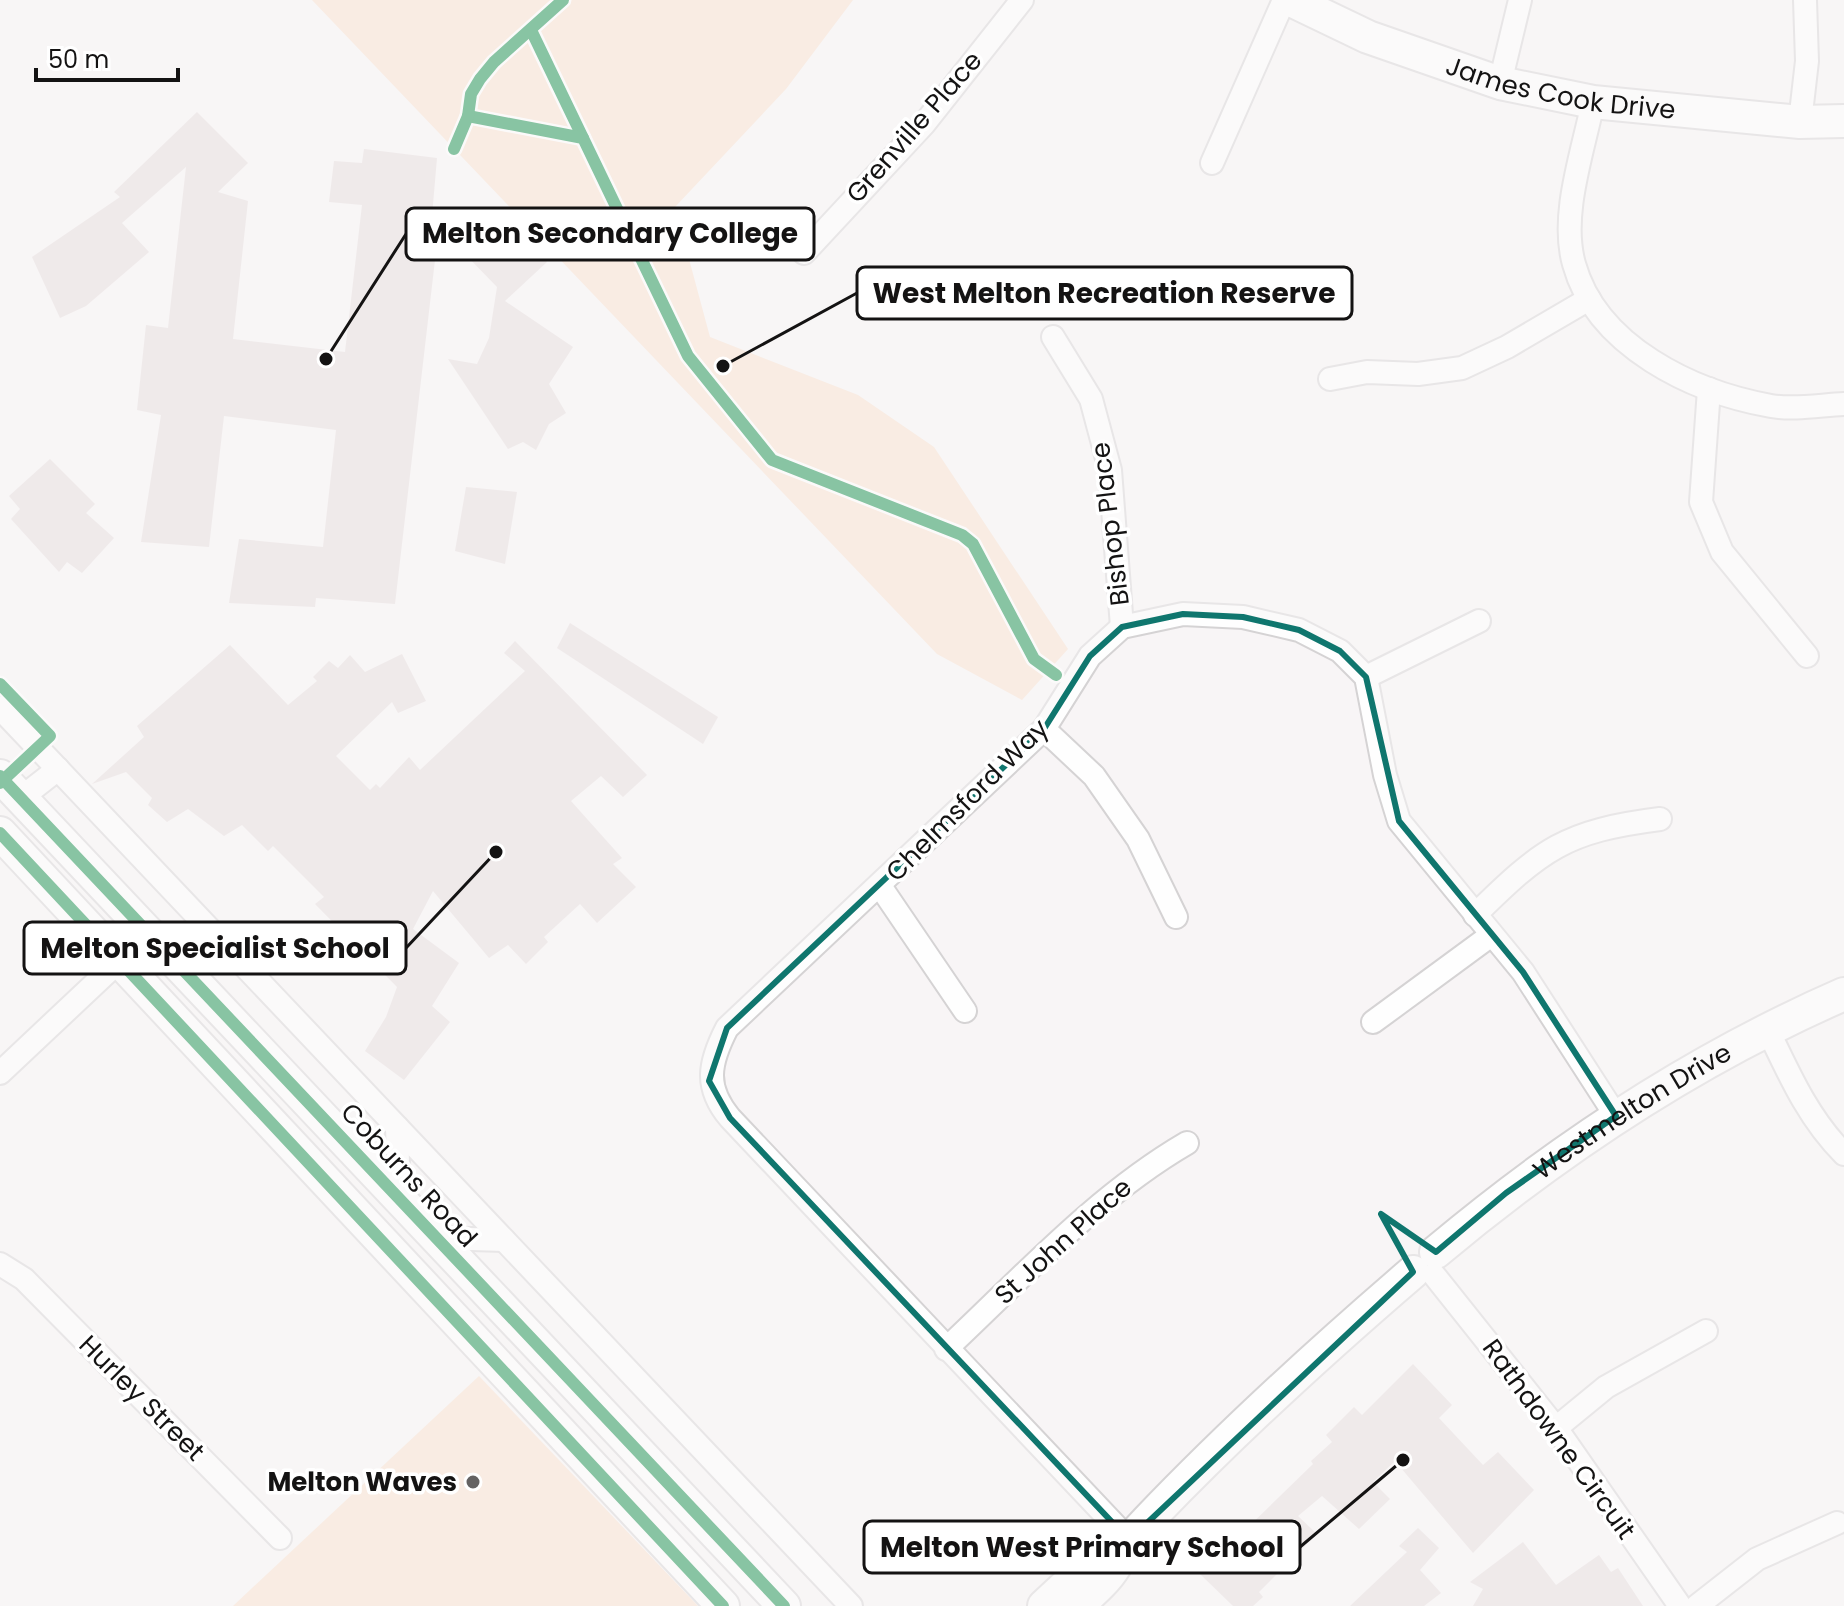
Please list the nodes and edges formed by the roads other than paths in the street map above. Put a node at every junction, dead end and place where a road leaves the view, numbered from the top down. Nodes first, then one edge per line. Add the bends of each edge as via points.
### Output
1 (1022, 0) edge
2 (1284, 0) edge
3 (1291, 0) edge
4 (1520, 0) edge
5 (1805, 0) edge
6 (1500, 83) junction
7 (1593, 102) junction
8 (1844, 121) edge
9 (1800, 122) junction
10 (1212, 163) dead end
11 (804, 253) dead end
12 (1589, 299) junction
13 (1053, 337) dead end
14 (1330, 379) dead end
15 (1709, 389) junction
16 (1844, 404) edge
17 (1479, 621) dead end
18 (1122, 627) junction
19 (1807, 656) dead end
20 (1366, 677) junction
21 (0, 708) edge
22 (1044, 729) junction
23 (58, 769) junction
24 (11, 787) edge
25 (1660, 819) dead end
26 (0, 833) edge
27 (880, 886) junction
28 (1475, 915) junction
29 (1176, 917) dead end
30 (150, 933) junction
31 (1490, 936) junction
32 (118, 962) junction
33 (1844, 994) edge
34 (965, 1011) dead end
35 (1373, 1022) dead end
36 (1767, 1028) junction
37 (0, 1073) edge
38 (1616, 1116) junction
39 (397, 1127) junction
40 (1187, 1143) dead end
41 (1844, 1154) edge
42 (399, 1196) junction
43 (439, 1238) junction
44 (504, 1240) junction
45 (0, 1264) edge
46 (1428, 1266) junction
47 (1706, 1331) dead end
48 (946, 1349) junction
49 (567, 1374) junction
50 (534, 1406) junction
51 (1556, 1428) junction
52 (1837, 1523) dead end
53 (280, 1538) dead end
54 (1125, 1544) junction
55 (723, 1606) edge
56 (784, 1606) edge
57 (851, 1606) edge
58 (1044, 1606) edge
59 (1077, 1606) edge
60 (1680, 1606) edge
61 (1697, 1606) edge

1 - 11 street, Grenville Place via 924,124
2 - 10 street
3 - 6 street, James Cook Drive via 1415,56
4 - 6 street
5 - 9 street via 1807,61
6 - 7 street, James Cook Drive
7 - 9 street, James Cook Drive
7 - 12 street via 1570,218 1573,263
8 - 9 street, James Cook Drive
12 - 14 street via 1462,368
12 - 15 street via 1613,331 1647,358
13 - 18 street, Bishop Place via 1091,399 1110,470
15 - 16 street via 1774,407
15 - 19 street via 1701,502 1722,552
17 - 20 street
18 - 20 street via 1183,614 1243,617 1299,630 1340,651
18 - 22 street, Chelmsford Way via 1090,656
20 - 28 street via 1399,821
21 - 23 street, Coburns Road
22 - 27 street, Chelmsford Way
22 - 29 street via 1094,776 1138,839
23 - 24 street, Coburns Road
23 - 39 street, Coburns Road
24 - 30 street, Coburns Road
25 - 28 street via 1609,825 1565,840 1521,871
26 - 32 street
27 - 34 street
27 - 48 street, Chelmsford Way via 727,1028 714,1052 709,1081 730,1118
28 - 31 street
30 - 32 street
30 - 42 street, Coburns Road
31 - 35 street
31 - 38 street via 1523,972
32 - 37 street
32 - 50 street
33 - 36 street, Westmelton Drive
36 - 38 street, Westmelton Drive
36 - 41 street via 1799,1096 1824,1135
38 - 46 street, Westmelton Drive via 1506,1193
39 - 42 street, Coburns Road
39 - 44 street, Coburns Road
40 - 48 street, St John Place via 1107,1199
42 - 43 street, Coburns Road
43 - 44 street, Coburns Road
43 - 49 street, Coburns Road
44 - 57 street, Coburns Road
45 - 53 street, Hurley Street via 24,1279
46 - 51 street, Rathdowne Circuit
46 - 54 street, Westmelton Drive via 1196,1472
47 - 51 street via 1606,1387
48 - 54 street, Chelmsford Way
49 - 50 street
49 - 56 street, Coburns Road
50 - 55 street
51 - 60 street, Rathdowne Circuit
52 - 61 street via 1757,1559
54 - 58 street, Westmelton Drive via 1100,1554
54 - 59 street, Westmelton Drive via 1115,1566

